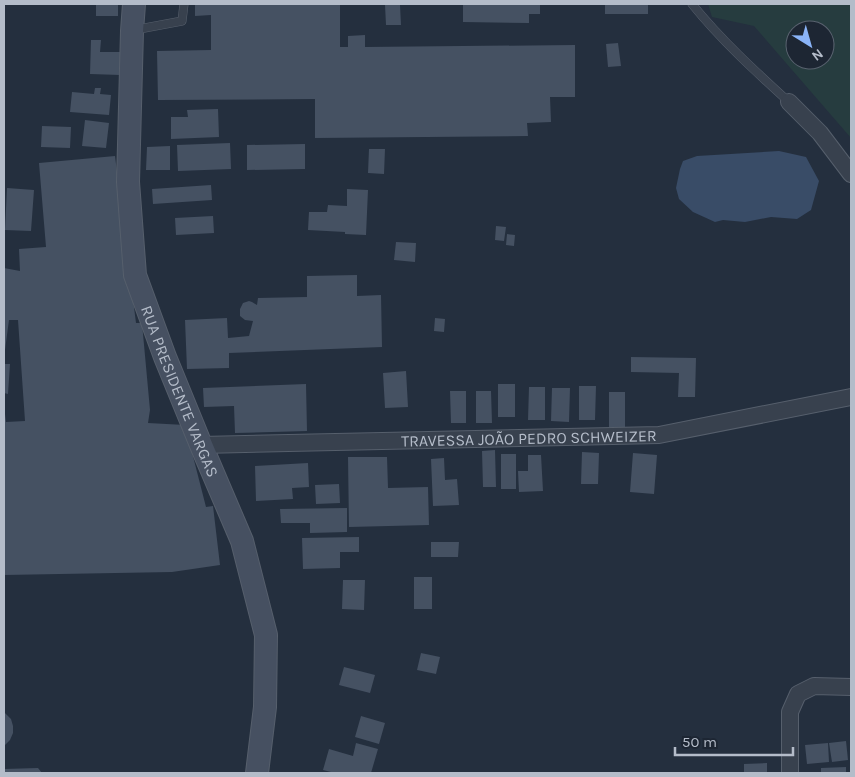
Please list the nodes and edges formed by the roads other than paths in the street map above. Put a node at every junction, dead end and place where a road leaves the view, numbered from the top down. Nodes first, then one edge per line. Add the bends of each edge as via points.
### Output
1 (134, 4) edge
2 (184, 4) edge
3 (692, 4) edge
4 (132, 31) junction
5 (789, 102) joint
6 (851, 174) edge
7 (851, 397) edge
8 (201, 446) junction
9 (851, 686) edge
10 (257, 773) edge
11 (790, 773) edge

1 - 4 main road, RUA PRESIDENTE VARGAS
2 - 4 lane via 182,21
3 - 5 lane via 733,50
4 - 8 main road, RUA PRESIDENTE VARGAS via 128,182 135,275
5 - 6 street via 820,133
7 - 8 street, TRAVESSA JOÃO PEDRO SCHWEIZER via 659,435
8 - 10 main road, RUA PRESIDENTE VARGAS via 242,540 266,636 265,707
9 - 11 street via 814,686 798,694 790,712

